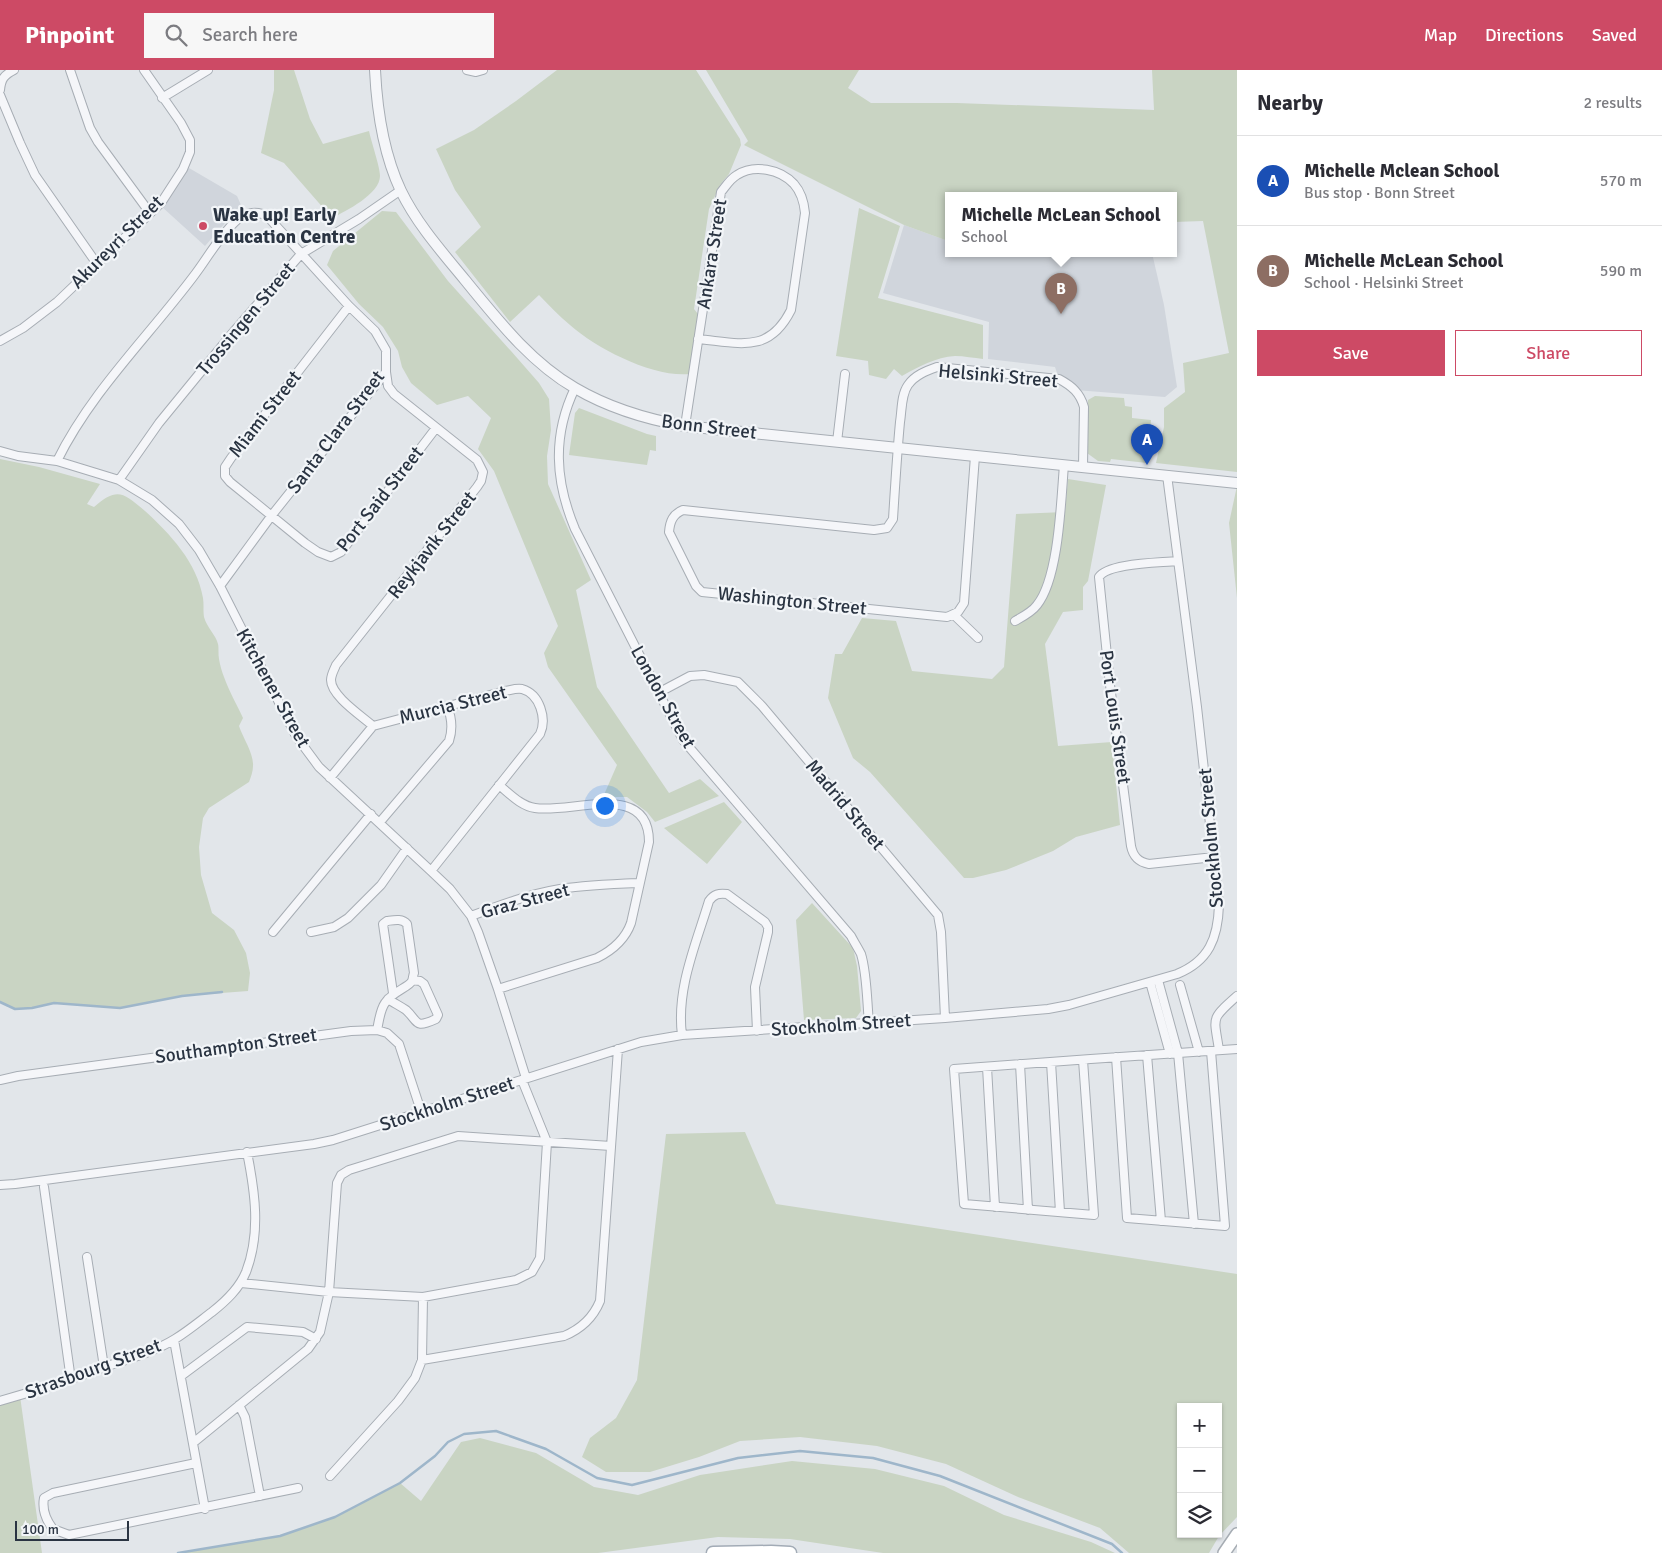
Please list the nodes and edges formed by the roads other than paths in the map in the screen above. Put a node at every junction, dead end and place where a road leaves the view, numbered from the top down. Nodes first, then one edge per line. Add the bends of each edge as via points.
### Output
1 (14, 70) edge
2 (70, 70) edge
3 (144, 70) edge
4 (208, 70) edge
5 (375, 70) edge
6 (467, 70) edge
7 (483, 70) edge
8 (0, 90) edge
9 (0, 95) edge
10 (162, 98) junction
11 (401, 190) junction
12 (150, 213) junction
13 (302, 254) junction
14 (97, 264) junction
15 (350, 306) junction
16 (698, 339) junction
17 (0, 341) edge
18 (386, 372) junction
19 (845, 374) dead end
20 (575, 388) junction
21 (684, 426) junction
22 (436, 428) junction
23 (837, 442) junction
24 (898, 448) junction
25 (0, 451) edge
26 (975, 456) junction
27 (57, 461) junction
28 (1064, 465) junction
29 (1082, 466) junction
30 (1167, 475) junction
31 (120, 480) junction
32 (1237, 483) edge
33 (272, 516) junction
34 (1178, 561) junction
35 (220, 586) junction
36 (954, 615) junction
37 (1015, 622) dead end
38 (978, 638) dead end
39 (658, 693) junction
40 (447, 706) junction
41 (374, 726) junction
42 (330, 778) junction
43 (499, 785) junction
44 (371, 814) junction
45 (380, 822) junction
46 (407, 848) junction
47 (1214, 857) junction
48 (432, 871) junction
49 (638, 883) junction
50 (471, 916) junction
51 (273, 932) dead end
52 (311, 932) dead end
53 (413, 980) junction
54 (1154, 981) junction
55 (1180, 985) dead end
56 (498, 990) junction
57 (390, 996) junction
58 (1237, 996) edge
59 (945, 1018) junction
60 (869, 1023) junction
61 (377, 1030) junction
62 (756, 1031) junction
63 (682, 1035) junction
64 (618, 1049) junction
65 (1237, 1049) edge
66 (1215, 1051) junction
67 (1199, 1052) junction
68 (1174, 1054) junction
69 (1147, 1055) junction
70 (1116, 1058) junction
71 (1082, 1060) junction
72 (1051, 1062) junction
73 (1020, 1064) junction
74 (987, 1067) junction
75 (524, 1079) junction
76 (0, 1080) edge
77 (421, 1111) junction
78 (547, 1142) junction
79 (611, 1146) junction
80 (247, 1152) junction
81 (0, 1185) edge
82 (44, 1187) dead end
83 (995, 1207) junction
84 (1028, 1210) junction
85 (1060, 1212) junction
86 (1160, 1221) junction
87 (1194, 1224) junction
88 (87, 1257) dead end
89 (241, 1283) junction
90 (329, 1292) junction
91 (423, 1297) junction
92 (174, 1340) junction
93 (316, 1340) junction
94 (422, 1360) junction
95 (104, 1367) junction
96 (181, 1376) junction
97 (71, 1380) junction
98 (0, 1401) edge
99 (239, 1405) junction
100 (193, 1443) junction
101 (196, 1464) junction
102 (330, 1476) dead end
103 (298, 1488) dead end
104 (260, 1496) junction
105 (205, 1508) junction
106 (1237, 1534) edge
107 (713, 1553) edge
108 (790, 1553) edge
109 (1224, 1553) edge

1 - 8 street via 0,82
2 - 12 street via 90,128
3 - 10 street, Akureyri Street
4 - 10 street
5 - 11 street, Bonn Street via 380,125
6 - 7 street
9 - 14 street via 35,175
10 - 12 street, Akureyri Street via 188,134 191,145 183,169 161,203
11 - 13 street, Trossingen Street
11 - 20 street, Bonn Street via 424,229 492,313 528,352
12 - 14 street, Akureyri Street
13 - 15 street, Santa Clara Street
13 - 27 street, Santa Clara Street via 262,213 248,213 237,220 118,368
13 - 31 street, Trossingen Street via 165,416
14 - 17 street, Akureyri Street via 57,302
15 - 18 street, Santa Clara Street via 375,330 382,342
15 - 33 street, Miami Street via 225,466 224,476
16 - 16 street, Ankara Street via 721,192 736,175 749,169 772,171 784,176 800,193 805,212 787,319 768,339 754,343
16 - 21 street, Ankara Street
18 - 22 street, Reykjavik Street via 390,389
18 - 33 street, Santa Clara Street
19 - 23 street
20 - 21 street, Bonn Street via 624,411
20 - 39 street, London Street via 566,408 559,450 560,487 564,502
21 - 23 street, Bonn Street
22 - 33 street, Port Said Street via 341,552 334,556 328,557 312,549
22 - 41 street, Reykjavik Street via 472,455 482,468 482,477 336,665 331,680 334,692
23 - 24 street, Bonn Street
24 - 26 street, Bonn Street
24 - 29 street, Helsinki Street via 903,393 916,376 937,367 1059,379 1069,384 1084,407
24 - 36 street, Washington Street via 893,519 887,528 881,530 684,510 673,516 670,532 702,592 947,617
25 - 27 street, Kitchener Street
26 - 28 street, Bonn Street
26 - 36 street via 964,598 962,608
27 - 31 street, Kitchener Street
28 - 29 street, Bonn Street
28 - 37 street via 1058,532 1048,583 1036,608
29 - 30 street, Bonn Street
30 - 32 street, Bonn Street
30 - 34 street, Stockholm Street
31 - 35 street, Kitchener Street via 152,500 179,524
33 - 35 street, Santa Clara Street
34 - 47 street, Stockholm Street
34 - 47 street, Port Louis Street via 1115,567 1102,572 1099,577 1110,684 1135,857 1149,864
35 - 42 street, Kitchener Street via 296,736
36 - 38 street
39 - 59 street, Madrid Street via 690,676 704,675 738,682 762,706 938,915
39 - 60 street, London Street via 687,746 851,936 863,965
40 - 41 street, Murcia Street
40 - 43 street, Murcia Street via 517,689 526,691 537,701 542,710 542,730
40 - 45 street via 452,728 447,745
41 - 42 street, Murcia Street
42 - 44 street, Kitchener Street
43 - 48 street, Murcia Street
43 - 49 street via 520,801 536,808 615,804 630,807 639,814 648,836
44 - 45 street, Kitchener Street
44 - 51 street
45 - 46 street, Kitchener Street
46 - 48 street, Kitchener Street
46 - 52 street via 381,885 348,918 334,927
47 - 54 street, Stockholm Street via 1219,905 1215,936 1201,960 1189,969
48 - 50 street, Kitchener Street
49 - 50 street, Graz Street via 550,891
49 - 56 street via 628,932 615,947 597,958
50 - 56 street, Kitchener Street
53 - 57 street
53 - 57 street via 424,984 438,1015 436,1019 418,1024
53 - 57 street via 407,924 401,920 387,921 383,924
54 - 59 street, Stockholm Street via 1048,1009
54 - 68 street
55 - 67 street
56 - 75 street, Kitchener Street
57 - 61 street via 383,1006
58 - 66 street via 1215,1017
59 - 60 street, Stockholm Street
60 - 62 street, Stockholm Street
61 - 76 street, Southampton Street
61 - 77 street via 390,1036 401,1047
62 - 63 street, Stockholm Street
62 - 63 street via 755,987 768,927 727,894 721,893 708,900 682,992
63 - 64 street, Stockholm Street
64 - 75 street, Stockholm Street
64 - 79 street
65 - 66 street
66 - 67 street
66 - 87 street via 1225,1226
67 - 68 street
68 - 69 street
68 - 87 street
69 - 70 street
69 - 86 street
70 - 71 street
70 - 86 street via 1127,1218
71 - 72 street
71 - 85 street via 1094,1215
72 - 73 street
72 - 85 street
73 - 74 street
73 - 84 street
74 - 83 street
74 - 83 street via 954,1069 964,1204
75 - 77 street, Stockholm Street
75 - 78 street, Kitchener Street
77 - 80 street, Stockholm Street via 333,1140
78 - 79 street
78 - 90 street via 458,1136 341,1175
78 - 91 street via 540,1258 532,1272 516,1280
79 - 94 street via 600,1301 591,1318 564,1336
80 - 81 street, Stockholm Street
80 - 89 street, Strasbourg Street via 255,1201 255,1228 250,1259
82 - 97 street
83 - 84 street
84 - 85 street
86 - 87 street
88 - 95 street
89 - 90 street
89 - 92 street, Strasbourg Street via 225,1301
90 - 91 street
90 - 93 street
91 - 94 street
92 - 95 street, Strasbourg Street
92 - 96 street
93 - 96 street via 303,1332 247,1327
93 - 99 street
94 - 102 street via 415,1378 398,1401
95 - 97 street, Strasbourg Street
96 - 100 street
97 - 98 street, Strasbourg Street
99 - 100 street
99 - 104 street via 245,1417
100 - 101 street
101 - 105 street
101 - 105 street via 53,1493 44,1498 45,1514 53,1529 69,1535
103 - 104 street
104 - 105 street
106 - 109 main road
107 - 108 main road

